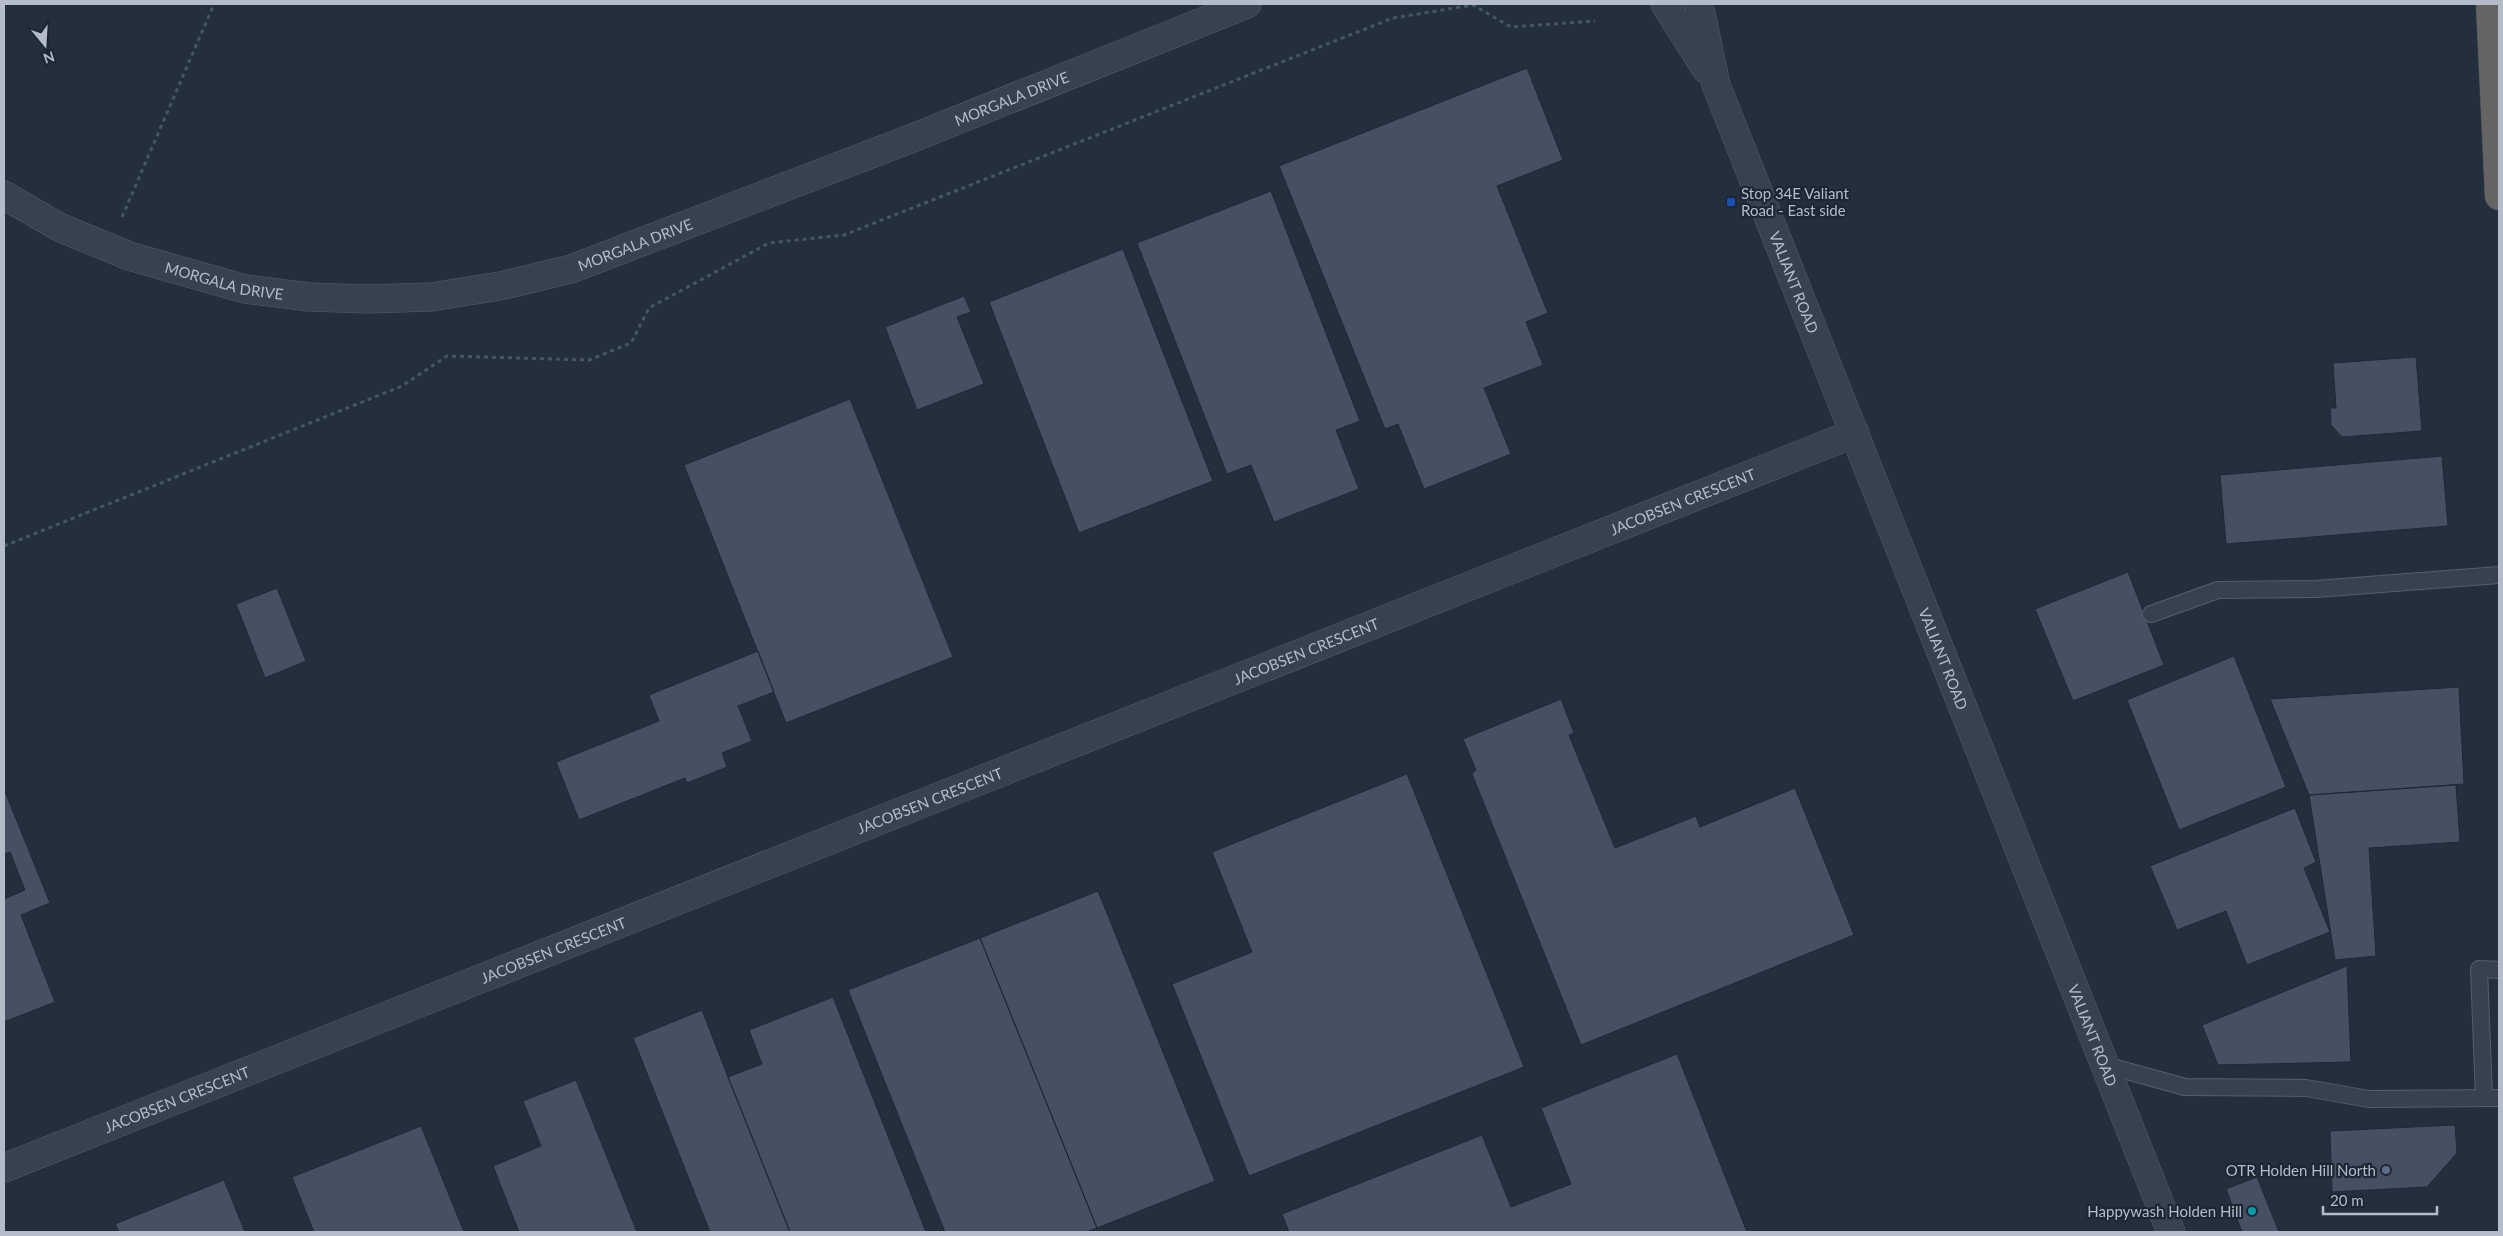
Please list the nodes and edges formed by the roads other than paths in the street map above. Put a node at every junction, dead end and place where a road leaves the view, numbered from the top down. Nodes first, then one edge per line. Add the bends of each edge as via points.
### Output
1 (1247, 4) edge
2 (1665, 4) edge
3 (1699, 4) edge
4 (2490, 4) edge
5 (1716, 84) junction
6 (4, 195) edge
7 (2499, 196) edge
8 (1855, 433) junction
9 (2499, 575) edge
10 (2151, 614) dead end
11 (2499, 970) edge
12 (2105, 1065) junction
13 (2492, 1098) edge
14 (4, 1168) edge
15 (2171, 1232) edge

1 - 6 street, MORGALA DRIVE via 580,266 500,286 431,297 309,297 245,289 129,256 59,227
2 - 5 street, VALIANT ROAD
3 - 5 street, VALIANT ROAD
4 - 7 highway
5 - 8 street, VALIANT ROAD
8 - 12 street, VALIANT ROAD
8 - 14 street, JACOBSEN CRESCENT
9 - 10 lane via 2316,589 2218,590
11 - 13 lane via 2479,969
12 - 13 lane via 2185,1087 2306,1088 2369,1099
12 - 15 street, VALIANT ROAD

